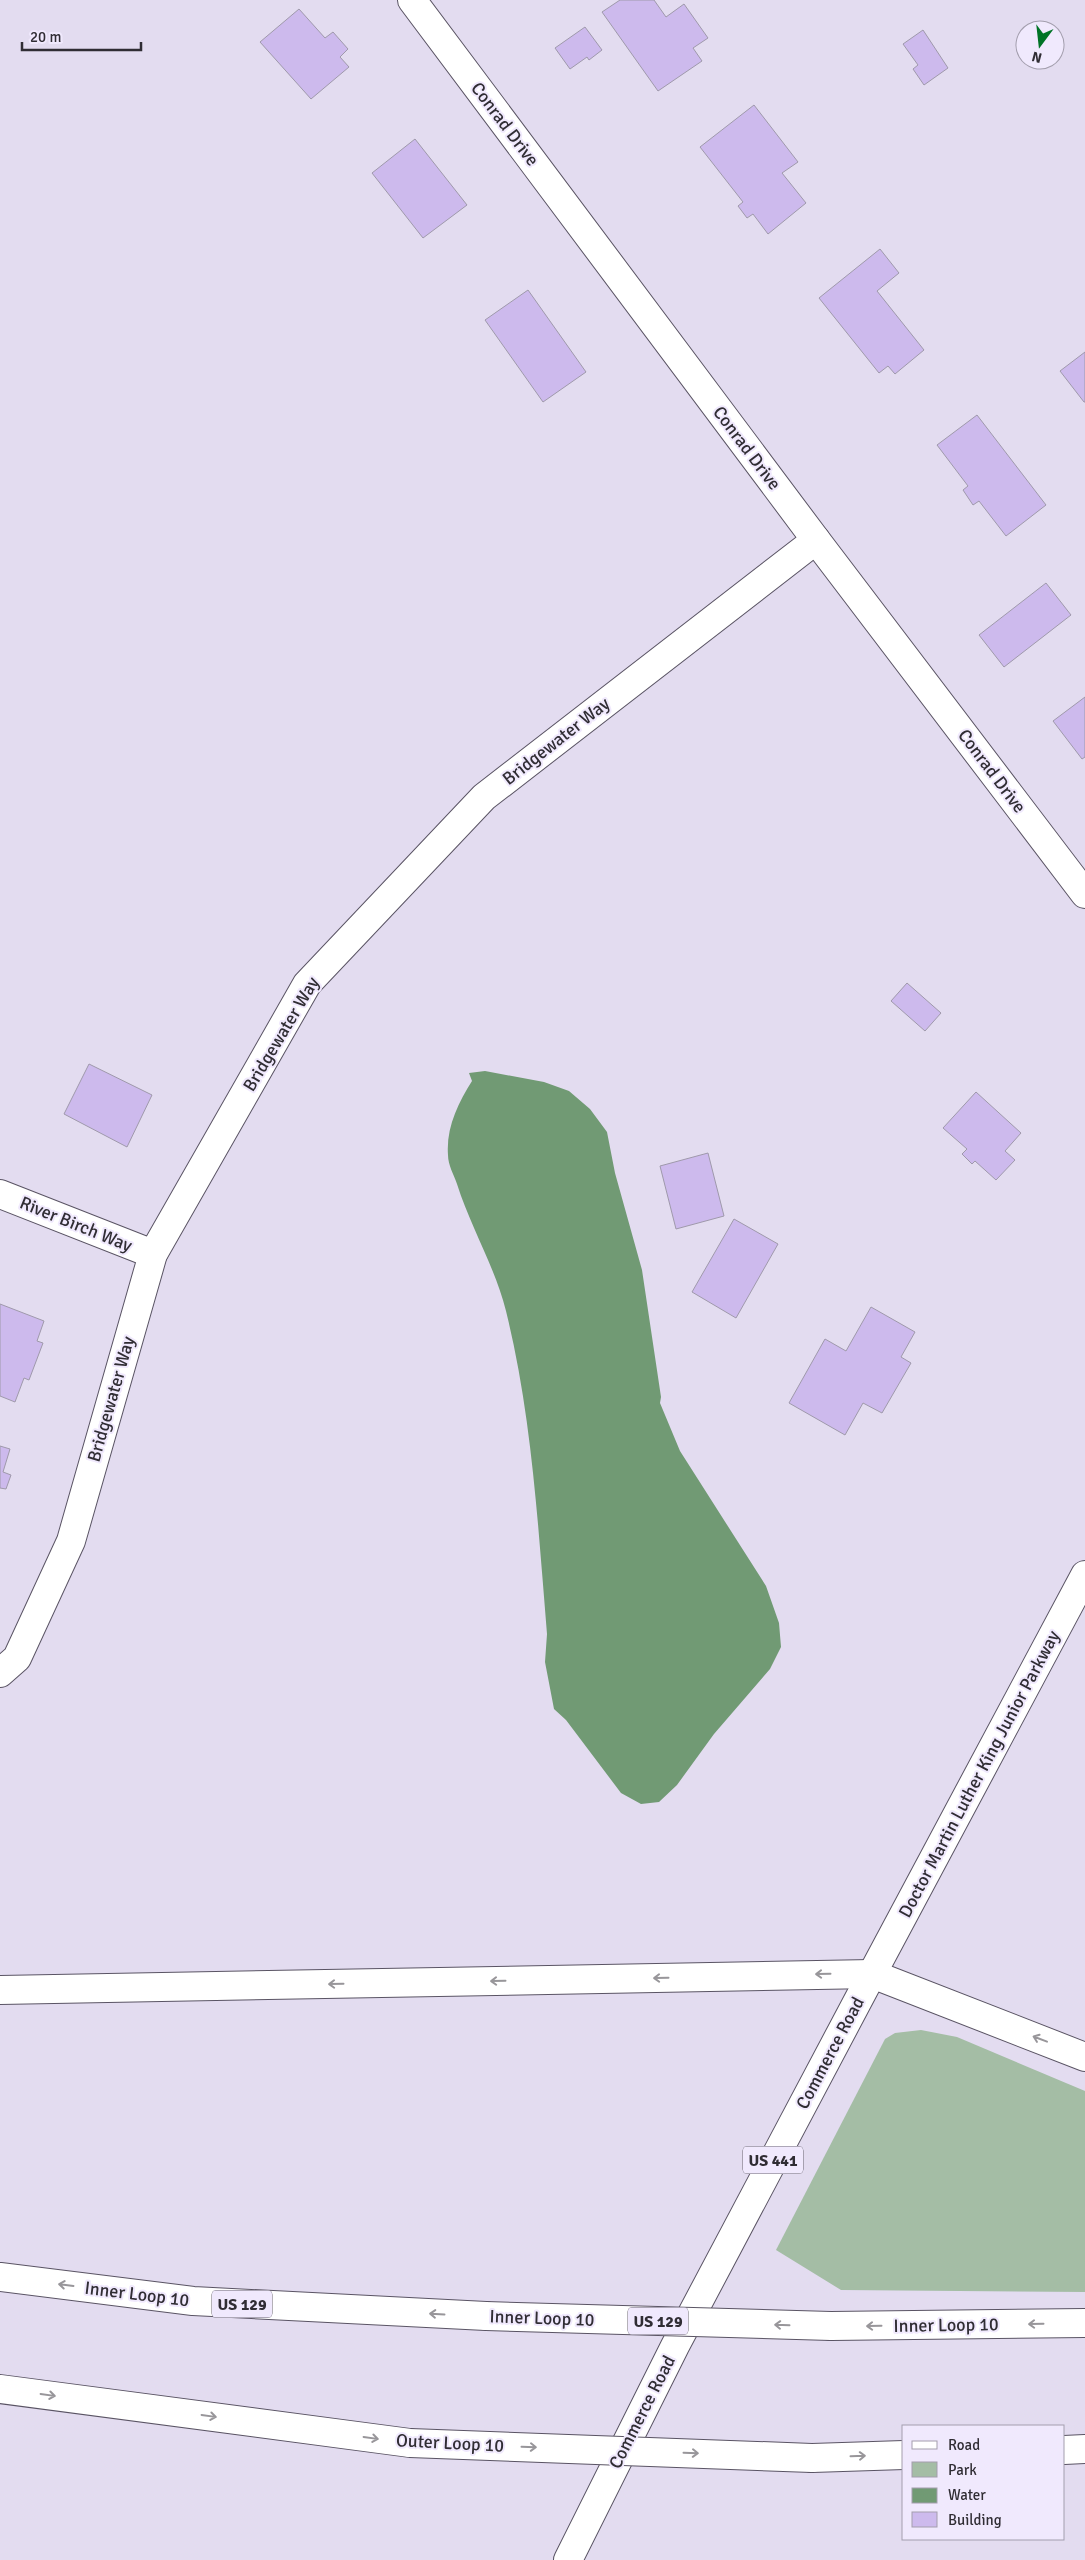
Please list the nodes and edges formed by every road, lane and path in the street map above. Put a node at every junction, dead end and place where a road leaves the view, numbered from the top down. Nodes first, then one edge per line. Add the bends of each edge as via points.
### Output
1 (412, 0) edge
2 (816, 540) junction
3 (1085, 894) edge
4 (0, 1194) edge
5 (152, 1254) junction
6 (1085, 1575) edge
7 (1079, 1605) edge
8 (0, 1672) edge
9 (872, 1974) junction
10 (0, 1990) edge
11 (1085, 2057) edge
12 (0, 2277) edge
13 (1085, 2324) edge
14 (0, 2389) edge
15 (1065, 2450) edge
16 (1085, 2450) edge
17 (902, 2455) edge
18 (568, 2560) edge

1 - 2 main road, Conrad Drive
2 - 3 main road, Conrad Drive
2 - 5 main road, Bridgewater Way via 484,797 308,984
4 - 5 main road, River Birch Way
5 - 8 main road, Bridgewater Way via 71,1541 17,1658
6 - 7 main road, Doctor Martin Luther King Junior Parkway
7 - 9 main road, Doctor Martin Luther King Junior Parkway
9 -> 10 main road
11 -> 9 main road
9 - 18 main road, Commerce Road / US 441 via 679,2338
13 -> 12 main road, Inner Loop 10 / US 129, bridge via 830,2326 486,2316 193,2301
14 -> 17 main road, Outer Loop 10, bridge via 410,2443 812,2458
15 - 16 main road

